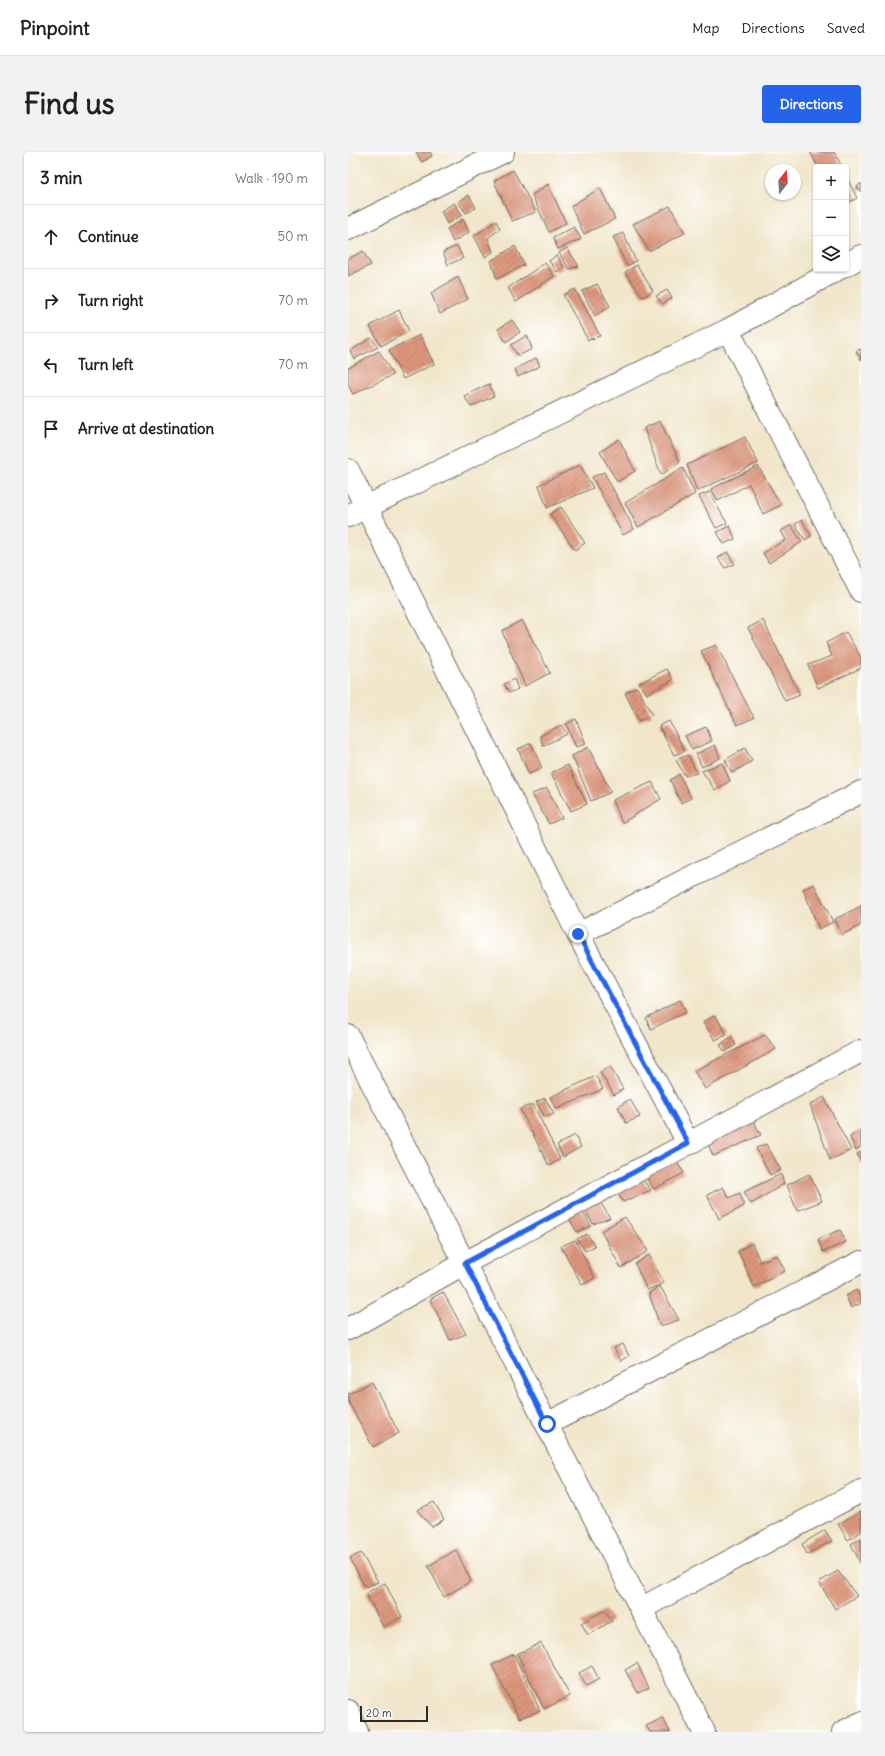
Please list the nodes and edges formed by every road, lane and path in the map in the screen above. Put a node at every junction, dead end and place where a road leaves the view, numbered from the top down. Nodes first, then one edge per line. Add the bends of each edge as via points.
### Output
1 (503, 152) edge
2 (348, 229) edge
3 (861, 256) edge
4 (849, 263) edge
5 (833, 272) edge
6 (728, 330) junction
7 (348, 470) edge
8 (357, 511) edge
9 (861, 591) edge
10 (861, 792) edge
11 (578, 934) junction
12 (348, 1036) edge
13 (861, 1051) edge
14 (688, 1143) junction
15 (861, 1262) edge
16 (465, 1263) junction
17 (348, 1329) edge
18 (547, 1424) junction
19 (861, 1491) edge
20 (642, 1608) junction
21 (348, 1712) edge
22 (861, 1723) edge
23 (357, 1732) edge
24 (704, 1732) edge
25 (843, 1732) edge

1 - 2 street
3 - 4 street
5 - 6 street
6 - 8 street
6 - 9 street
7 - 8 street
8 - 11 street
10 - 11 street
11 - 14 street
12 - 16 street
13 - 14 street
14 - 16 street
15 - 18 street
16 - 17 street
16 - 18 street
18 - 20 street
19 - 20 street
20 - 24 street
21 - 23 street
22 - 25 street

